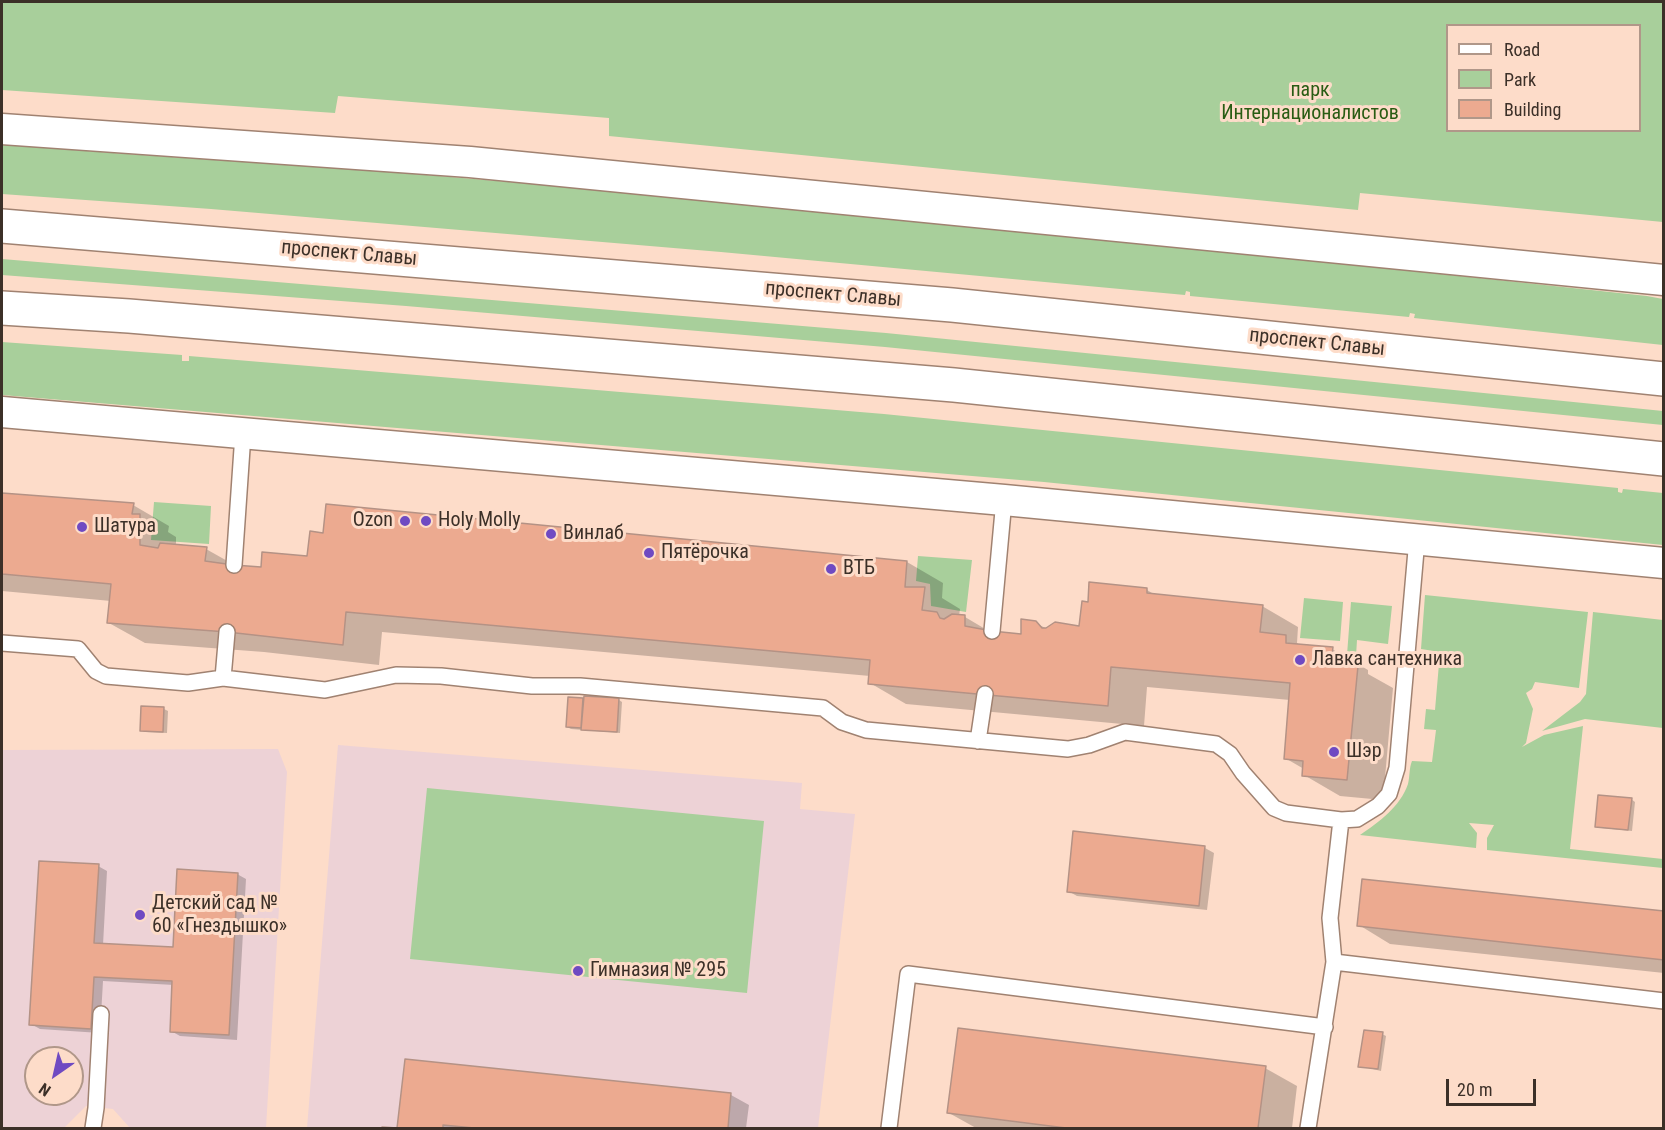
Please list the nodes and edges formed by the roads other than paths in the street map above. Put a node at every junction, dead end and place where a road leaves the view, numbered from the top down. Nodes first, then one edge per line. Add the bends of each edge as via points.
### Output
1 (2, 129) edge
2 (2, 226) edge
3 (1664, 280) edge
4 (2, 308) edge
5 (1664, 379) edge
6 (2, 412) edge
7 (243, 434) junction
8 (1664, 459) edge
9 (1004, 500) junction
10 (1417, 539) junction
11 (1664, 563) edge
12 (234, 565) dead end
13 (992, 631) dead end
14 (227, 632) dead end
15 (2, 643) edge
16 (223, 678) junction
17 (984, 694) dead end
18 (978, 741) junction
19 (1341, 820) junction
20 (1334, 962) junction
21 (1664, 1000) edge
22 (101, 1014) dead end
23 (1325, 1027) junction
24 (93, 1128) edge
25 (889, 1128) edge
26 (1308, 1128) edge

1 - 3 street via 481,163
2 - 5 main road, проспект Славы via 952,305
4 - 8 main road via 954,386
6 - 7 street
7 - 9 street
7 - 12 lane
9 - 10 street
9 - 13 lane
10 - 11 street
10 - 19 lane via 1398,768 1389,794 1378,806 1357,819
14 - 16 lane
15 - 16 lane via 78,649 96,671 106,676 188,683
16 - 18 lane via 325,690 396,675 579,686 823,708 842,722 866,730
17 - 18 lane
18 - 19 lane via 1068,749 1089,746 1125,732 1216,744 1230,754 1274,808
19 - 20 lane via 1330,918
20 - 21 lane
20 - 23 lane
22 - 24 lane
23 - 25 lane via 908,974
23 - 26 lane

